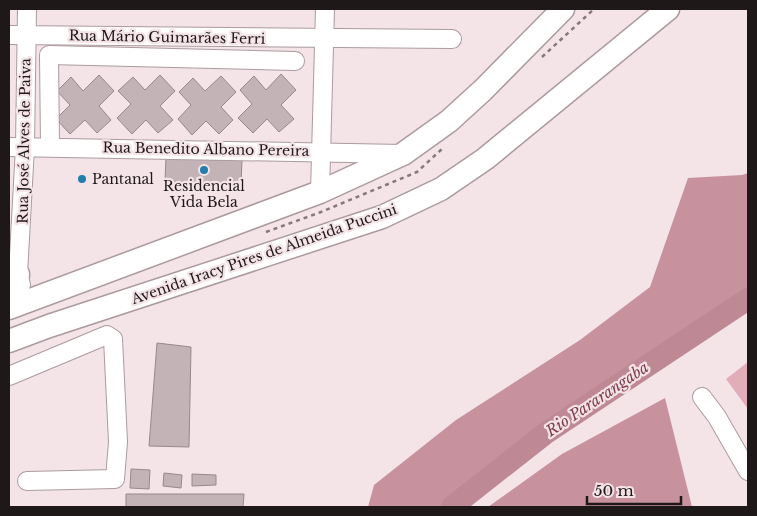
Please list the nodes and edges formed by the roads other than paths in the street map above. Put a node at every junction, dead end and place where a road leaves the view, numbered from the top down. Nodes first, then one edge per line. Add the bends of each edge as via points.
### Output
1 (27, 9) edge
2 (325, 9) edge
3 (563, 9) edge
4 (668, 9) edge
5 (9, 35) edge
6 (26, 35) junction
7 (325, 38) junction
8 (452, 39) dead end
9 (295, 61) dead end
10 (17, 147) edge
11 (50, 147) junction
12 (322, 151) junction
13 (403, 154) junction
14 (320, 192) junction
15 (13, 290) edge
16 (49, 326) junction
17 (9, 341) edge
18 (9, 376) edge
19 (702, 397) dead end
20 (748, 471) edge
21 (27, 481) dead end

1 - 6 street, Rua José Alves de Paiva
2 - 7 street
3 - 13 main road via 449,121
4 - 16 main road, Avenida Iracy Pires de Almeida Puccini via 485,159 441,189 382,217
5 - 6 street, Rua Mário Guimarães Ferri
6 - 7 street, Rua Mário Guimarães Ferri
6 - 10 street, Rua José Alves de Paiva
7 - 8 street, Rua Mário Guimarães Ferri
7 - 12 street
9 - 11 street via 50,56
10 - 11 street, Rua Benedito Albano Pereira
10 - 15 street, Rua José Alves de Paiva via 22,232
11 - 12 street, Rua Benedito Albano Pereira
12 - 13 street, Rua Benedito Albano Pereira
12 - 14 street
13 - 14 main road
14 - 15 main road
15 - 16 main road via 32,316
16 - 17 main road, Avenida Iracy Pires de Almeida Puccini
18 - 21 street via 107,335 113,339 118,442 115,479
19 - 20 street

